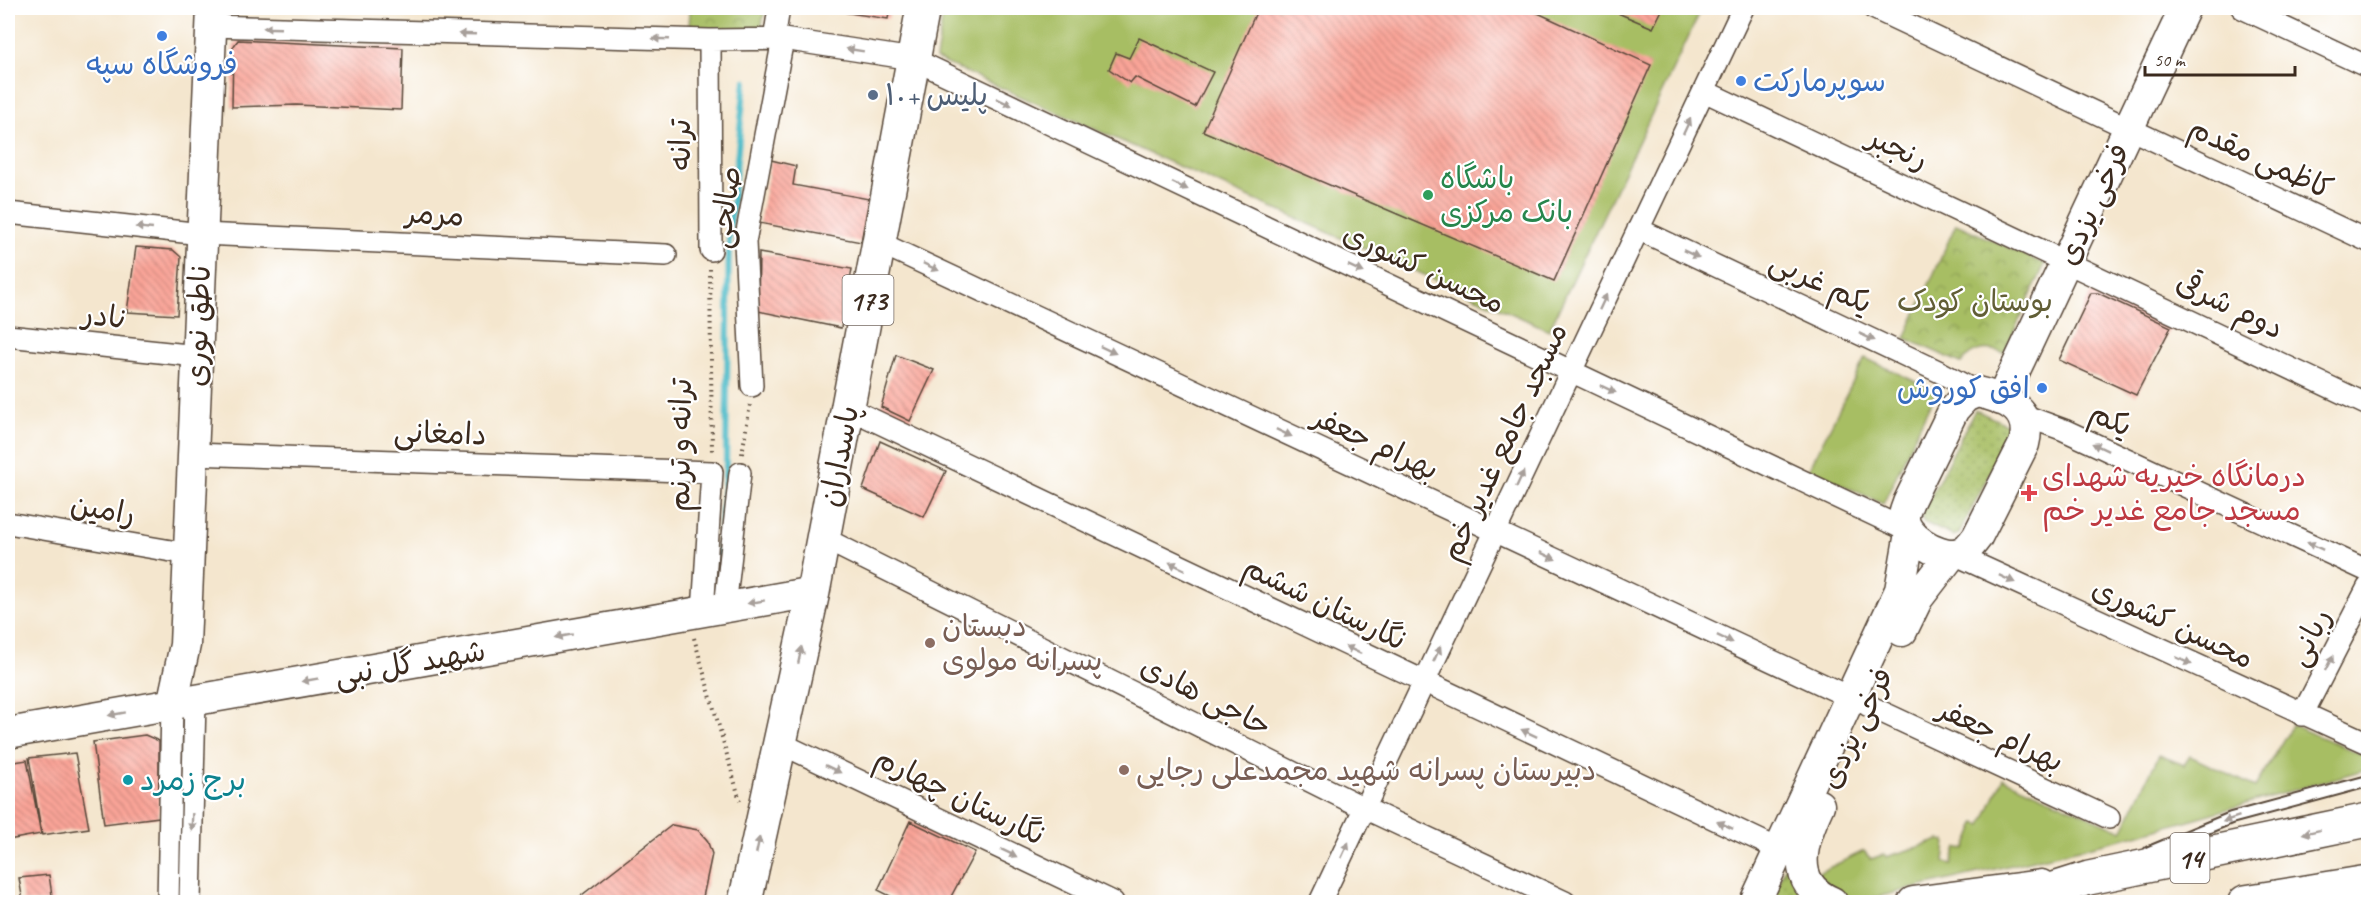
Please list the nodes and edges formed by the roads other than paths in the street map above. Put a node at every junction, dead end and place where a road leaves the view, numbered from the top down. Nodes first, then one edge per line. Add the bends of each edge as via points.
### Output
1 (779, 8) edge
2 (923, 8) edge
3 (1743, 8) edge
4 (1873, 8) edge
5 (2185, 8) edge
6 (2242, 8) edge
7 (211, 17) edge
8 (778, 39) junction
9 (710, 40) junction
10 (913, 59) junction
11 (2368, 67) edge
12 (1704, 91) junction
13 (2128, 128) junction
14 (8, 213) edge
15 (1638, 229) junction
16 (202, 234) junction
17 (2368, 241) edge
18 (878, 242) junction
19 (711, 250) dead end
20 (666, 255) dead end
21 (2066, 260) junction
22 (8, 336) edge
23 (197, 356) junction
24 (1571, 371) junction
25 (753, 386) road end
26 (2000, 402) junction
27 (2368, 405) edge
28 (848, 408) junction
29 (193, 454) junction
30 (712, 472) joint
31 (740, 473) road end
32 (8, 523) edge
33 (1495, 532) junction
34 (1909, 532) junction
35 (823, 538) junction
36 (189, 554) junction
37 (1953, 554) junction
38 (2368, 571) edge
39 (2368, 586) edge
40 (813, 592) junction
41 (705, 611) junction
42 (1423, 684) junction
43 (1858, 701) junction
44 (184, 703) junction
45 (2302, 715) junction
46 (8, 734) edge
47 (2368, 743) edge
48 (780, 744) junction
49 (2368, 781) edge
50 (1364, 808) junction
51 (2109, 818) dead end
52 (2368, 820) edge
53 (1778, 849) junction
54 (2089, 878) junction
55 (2368, 882) edge
56 (748, 902) edge
57 (168, 903) edge
58 (190, 903) edge
59 (1113, 903) edge
60 (1320, 903) edge
61 (1565, 903) edge
62 (1755, 903) edge
63 (1832, 903) edge
64 (1913, 903) edge
65 (2013, 903) edge
66 (2245, 903) edge

1 - 8 street, صالحی
2 - 10 main road, پاسداران / 173
3 - 12 street, مسجد جامع غدیر خم
4 - 13 street, کاظمی مقدم
5 - 13 main road, فرخی یزدی
6 - 11 street
9 -> 7 street, محسن کشوری
7 - 16 main road, ناطق نوری
8 - 9 street, محسن کشوری
10 -> 8 street, محسن کشوری
8 - 25 street, صالحی via 746,242
9 - 19 street, ترانه
10 - 18 main road, پاسداران / 173
10 -> 24 street, محسن کشوری
15 -> 12 street, مسجد جامع غدیر خم
12 - 21 street, رنجبر
13 - 17 street, کاظمی مقدم
13 - 21 main road, فرخی یزدی
16 -> 14 street, مرمر
24 -> 15 street, مسجد جامع غدیر خم
15 -> 26 street, یکم غربی
16 - 20 street, مرمر
16 - 23 main road, ناطق نوری
18 - 28 main road, پاسداران / 173
18 -> 33 street, بهرام جعفر
21 - 26 main road, فرخی یزدی
21 - 27 street, دوم شرقی
22 - 23 street, نادر
23 - 29 main road, ناطق نوری
33 -> 24 street, مسجد جامع غدیر خم
24 -> 34 street, محسن کشوری
26 - 34 main road, فرخی یزدی via 1965,397 1954,409 1908,502 1904,519
26 - 37 main road, فرخی یزدی via 2028,428 2024,444 1977,537 1967,550
38 -> 26 street, یکم
28 - 35 main road, پاسداران / 173
42 -> 28 street, نگارستان ششم
29 - 30 street, دامغانی
29 - 36 main road, ناطق نوری
30 - 41 street, ترانه و ترنم
31 - 41 street
32 - 36 street, رامین
42 -> 33 street, مسجد جامع غدیر خم
33 -> 43 street, بهرام جعفر
34 - 37 main road via 1938,550
34 - 43 main road, فرخی یزدی via 1900,590
35 - 40 main road, پاسداران / 173
35 - 50 street, حاجی هادی
36 - 44 main road, ناطق نوری
37 - 43 main road, فرخی یزدی via 1918,598
37 -> 45 street, محسن کشوری
45 -> 39 street, ربانی
40 -> 41 main road, شهید گل نبی
48 -> 40 main road, پاسداران / 173
41 -> 44 main road, شهید گل نبی
42 - 50 street, مسجد جامع غدیر خم
53 -> 42 street, نگارستان ششم
43 - 51 street, بهرام جعفر
43 - 53 main road, فرخی یزدی
43 - 63 main road, فرخی یزدی via 1804,840 1802,864 1809,885
44 -> 46 main road, شهید گل نبی
44 - 57 street
44 -> 58 street
45 - 47 street, محسن کشوری
56 -> 48 main road, پاسداران / 173
48 -> 59 street, نگارستان چهارم
49 -> 54 lane via 2231,818
60 -> 50 street, مسجد جامع غدیر خم
50 - 61 street, حاجی هادی
52 -> 54 main road, 14
53 - 62 main road, فرخی یزدی
54 - 64 main road
54 - 65 main road, 14
55 - 66 main road, 14

